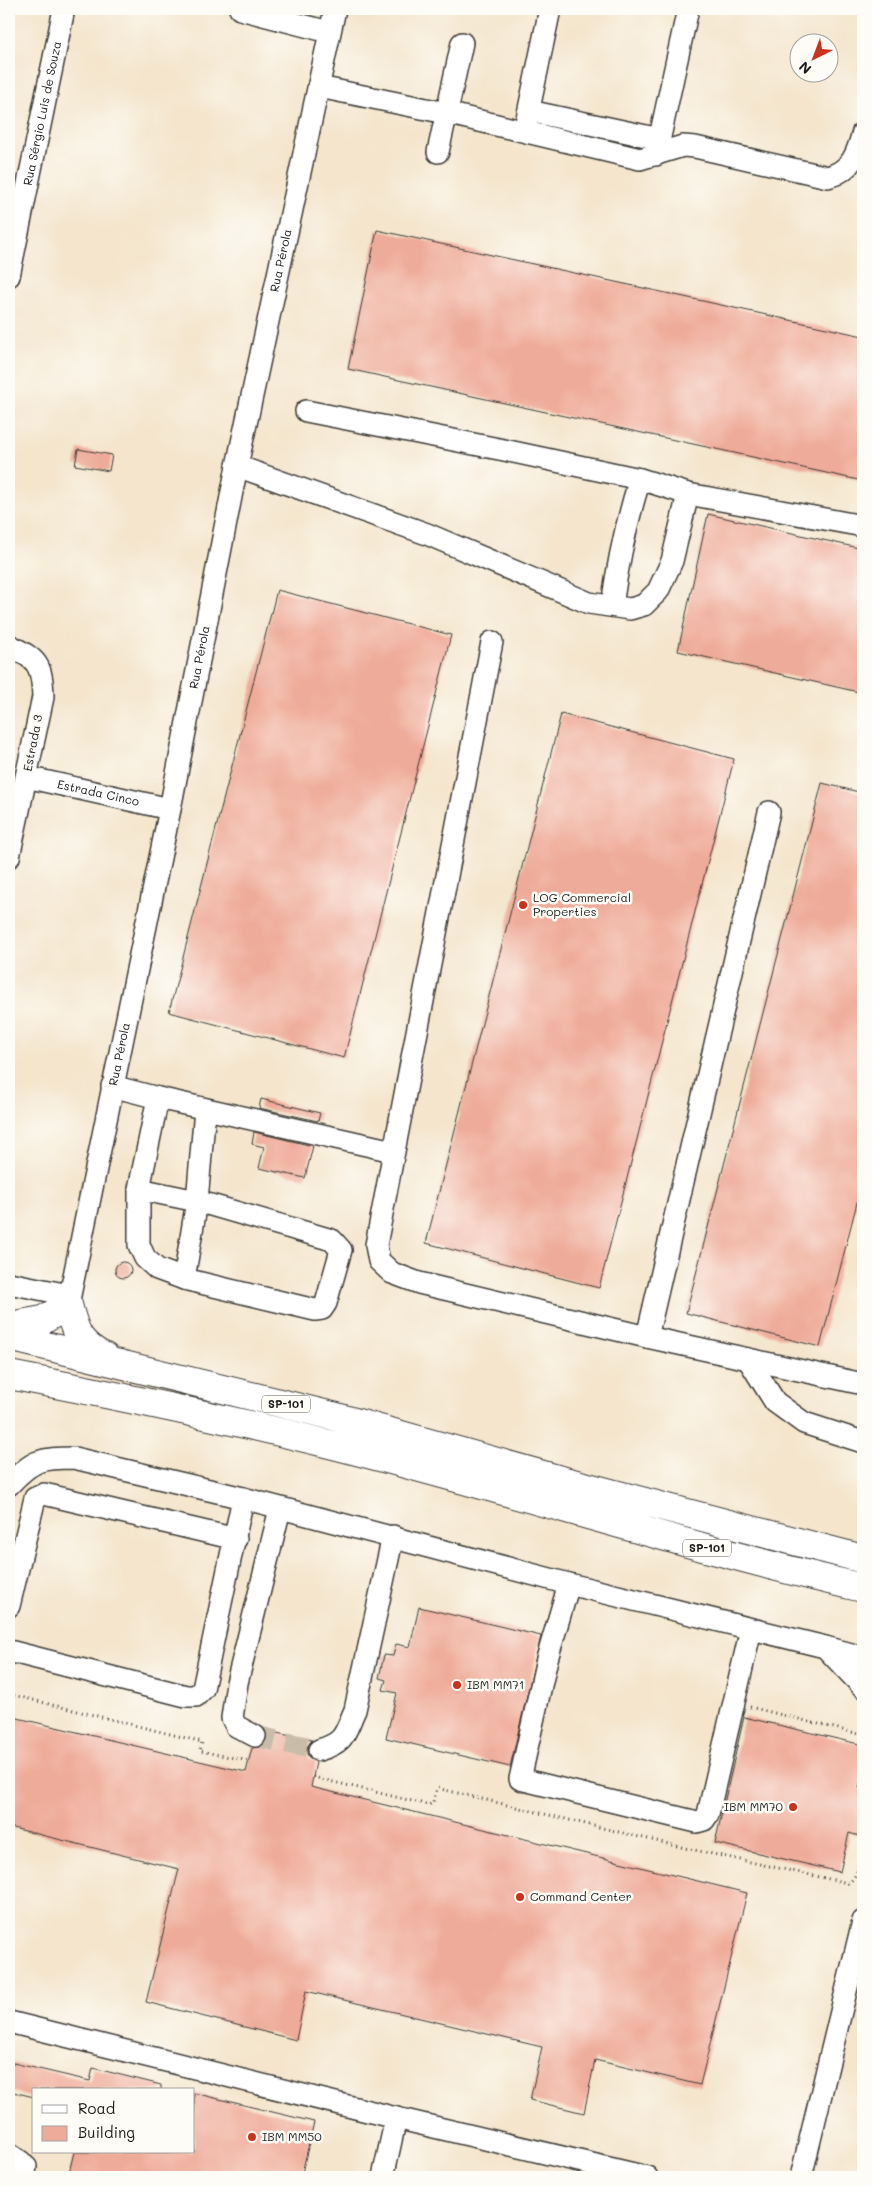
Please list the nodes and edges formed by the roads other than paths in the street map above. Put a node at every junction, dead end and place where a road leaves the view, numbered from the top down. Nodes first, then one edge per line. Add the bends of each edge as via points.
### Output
1 (64, 9) edge
2 (240, 9) edge
3 (335, 9) edge
4 (550, 9) edge
5 (688, 9) edge
6 (329, 32) junction
7 (462, 42) dead end
8 (319, 87) junction
9 (446, 113) junction
10 (527, 121) junction
11 (863, 132) edge
12 (658, 147) junction
13 (438, 152) dead end
14 (9, 276) edge
15 (306, 411) dead end
16 (237, 466) junction
17 (640, 479) junction
18 (688, 494) junction
19 (863, 526) edge
20 (612, 606) junction
21 (492, 642) dead end
22 (9, 645) edge
23 (26, 777) junction
24 (170, 809) junction
25 (769, 812) dead end
26 (9, 857) edge
27 (112, 1086) junction
28 (158, 1098) junction
29 (205, 1109) junction
30 (393, 1151) junction
31 (139, 1189) junction
32 (197, 1201) junction
33 (184, 1279) junction
34 (9, 1283) edge
35 (68, 1300) junction
36 (9, 1326) edge
37 (9, 1337) edge
38 (647, 1337) junction
39 (748, 1359) junction
40 (125, 1364) junction
41 (9, 1375) edge
42 (863, 1384) edge
43 (9, 1386) edge
44 (96, 1392) junction
45 (863, 1442) edge
46 (9, 1485) edge
47 (243, 1498) junction
48 (280, 1509) junction
49 (393, 1536) junction
50 (236, 1539) junction
51 (862, 1559) edge
52 (784, 1570) junction
53 (569, 1584) junction
54 (863, 1588) edge
55 (863, 1594) edge
56 (9, 1606) edge
57 (751, 1629) junction
58 (825, 1647) junction
59 (9, 1651) edge
60 (863, 1657) edge
61 (863, 1687) edge
62 (255, 1736) tunnel mouth
63 (319, 1750) tunnel mouth
64 (863, 1921) edge
65 (9, 2022) edge
66 (396, 2118) junction
67 (9, 2154) edge
68 (24, 2177) edge
69 (383, 2177) edge
70 (647, 2177) edge
71 (801, 2177) edge

1 - 14 street, Rua Sérgio Luis de Souza
2 - 6 street
3 - 6 street, Rua Pérola
4 - 10 street
5 - 12 street
6 - 8 street, Rua Pérola
7 - 9 street
8 - 9 street
8 - 16 street, Rua Pérola
9 - 10 street
9 - 13 street
10 - 12 street
11 - 12 street via 854,161 848,168 828,177 695,146
15 - 17 street
16 - 20 street via 427,534 590,602
16 - 24 street, Rua Pérola
17 - 18 street
17 - 20 street via 624,528
18 - 19 street
18 - 20 street via 672,561 658,591 644,605 630,609
21 - 30 street
22 - 23 street, Estrada 3 via 31,656 42,674 43,697
23 - 24 street, Estrada Cinco
23 - 26 street, Estrada 3
24 - 27 street, Rua Pérola
25 - 38 street
27 - 28 street
27 - 35 street, Rua Pérola
28 - 29 street
28 - 31 street
29 - 30 street
29 - 32 street
30 - 38 street via 376,1245 379,1261 392,1273 419,1283
31 - 32 street
31 - 33 street via 138,1245 145,1258 158,1269
32 - 33 street
32 - 33 street via 332,1240 341,1250 322,1309
34 - 35 street
35 - 36 highway via 42,1320
35 - 40 highway via 78,1338 103,1356
37 - 40 highway, SP-101
38 - 39 street
39 - 42 street
39 - 45 street via 775,1402 797,1418
40 - 51 highway, SP-101 via 333,1416
41 - 44 highway, SP-101
43 - 44 highway
44 - 52 highway, SP-101 via 325,1444
46 - 47 street via 25,1468 46,1458 74,1458
47 - 48 street
47 - 50 street
48 - 49 street
48 - 62 street via 237,1683 232,1718 236,1726
49 - 53 street
49 - 63 street via 355,1710 344,1736 336,1745
50 - 56 street via 44,1494 35,1498
50 - 59 street via 203,1689 196,1696
52 - 54 highway, SP-101
52 - 55 highway
53 - 57 street
53 - 57 street via 547,1659 520,1778 697,1822 708,1814
57 - 58 street
58 - 60 street
58 - 61 street
64 - 71 street
65 - 66 street
66 - 69 street
66 - 70 street
67 - 68 street via 26,2167

